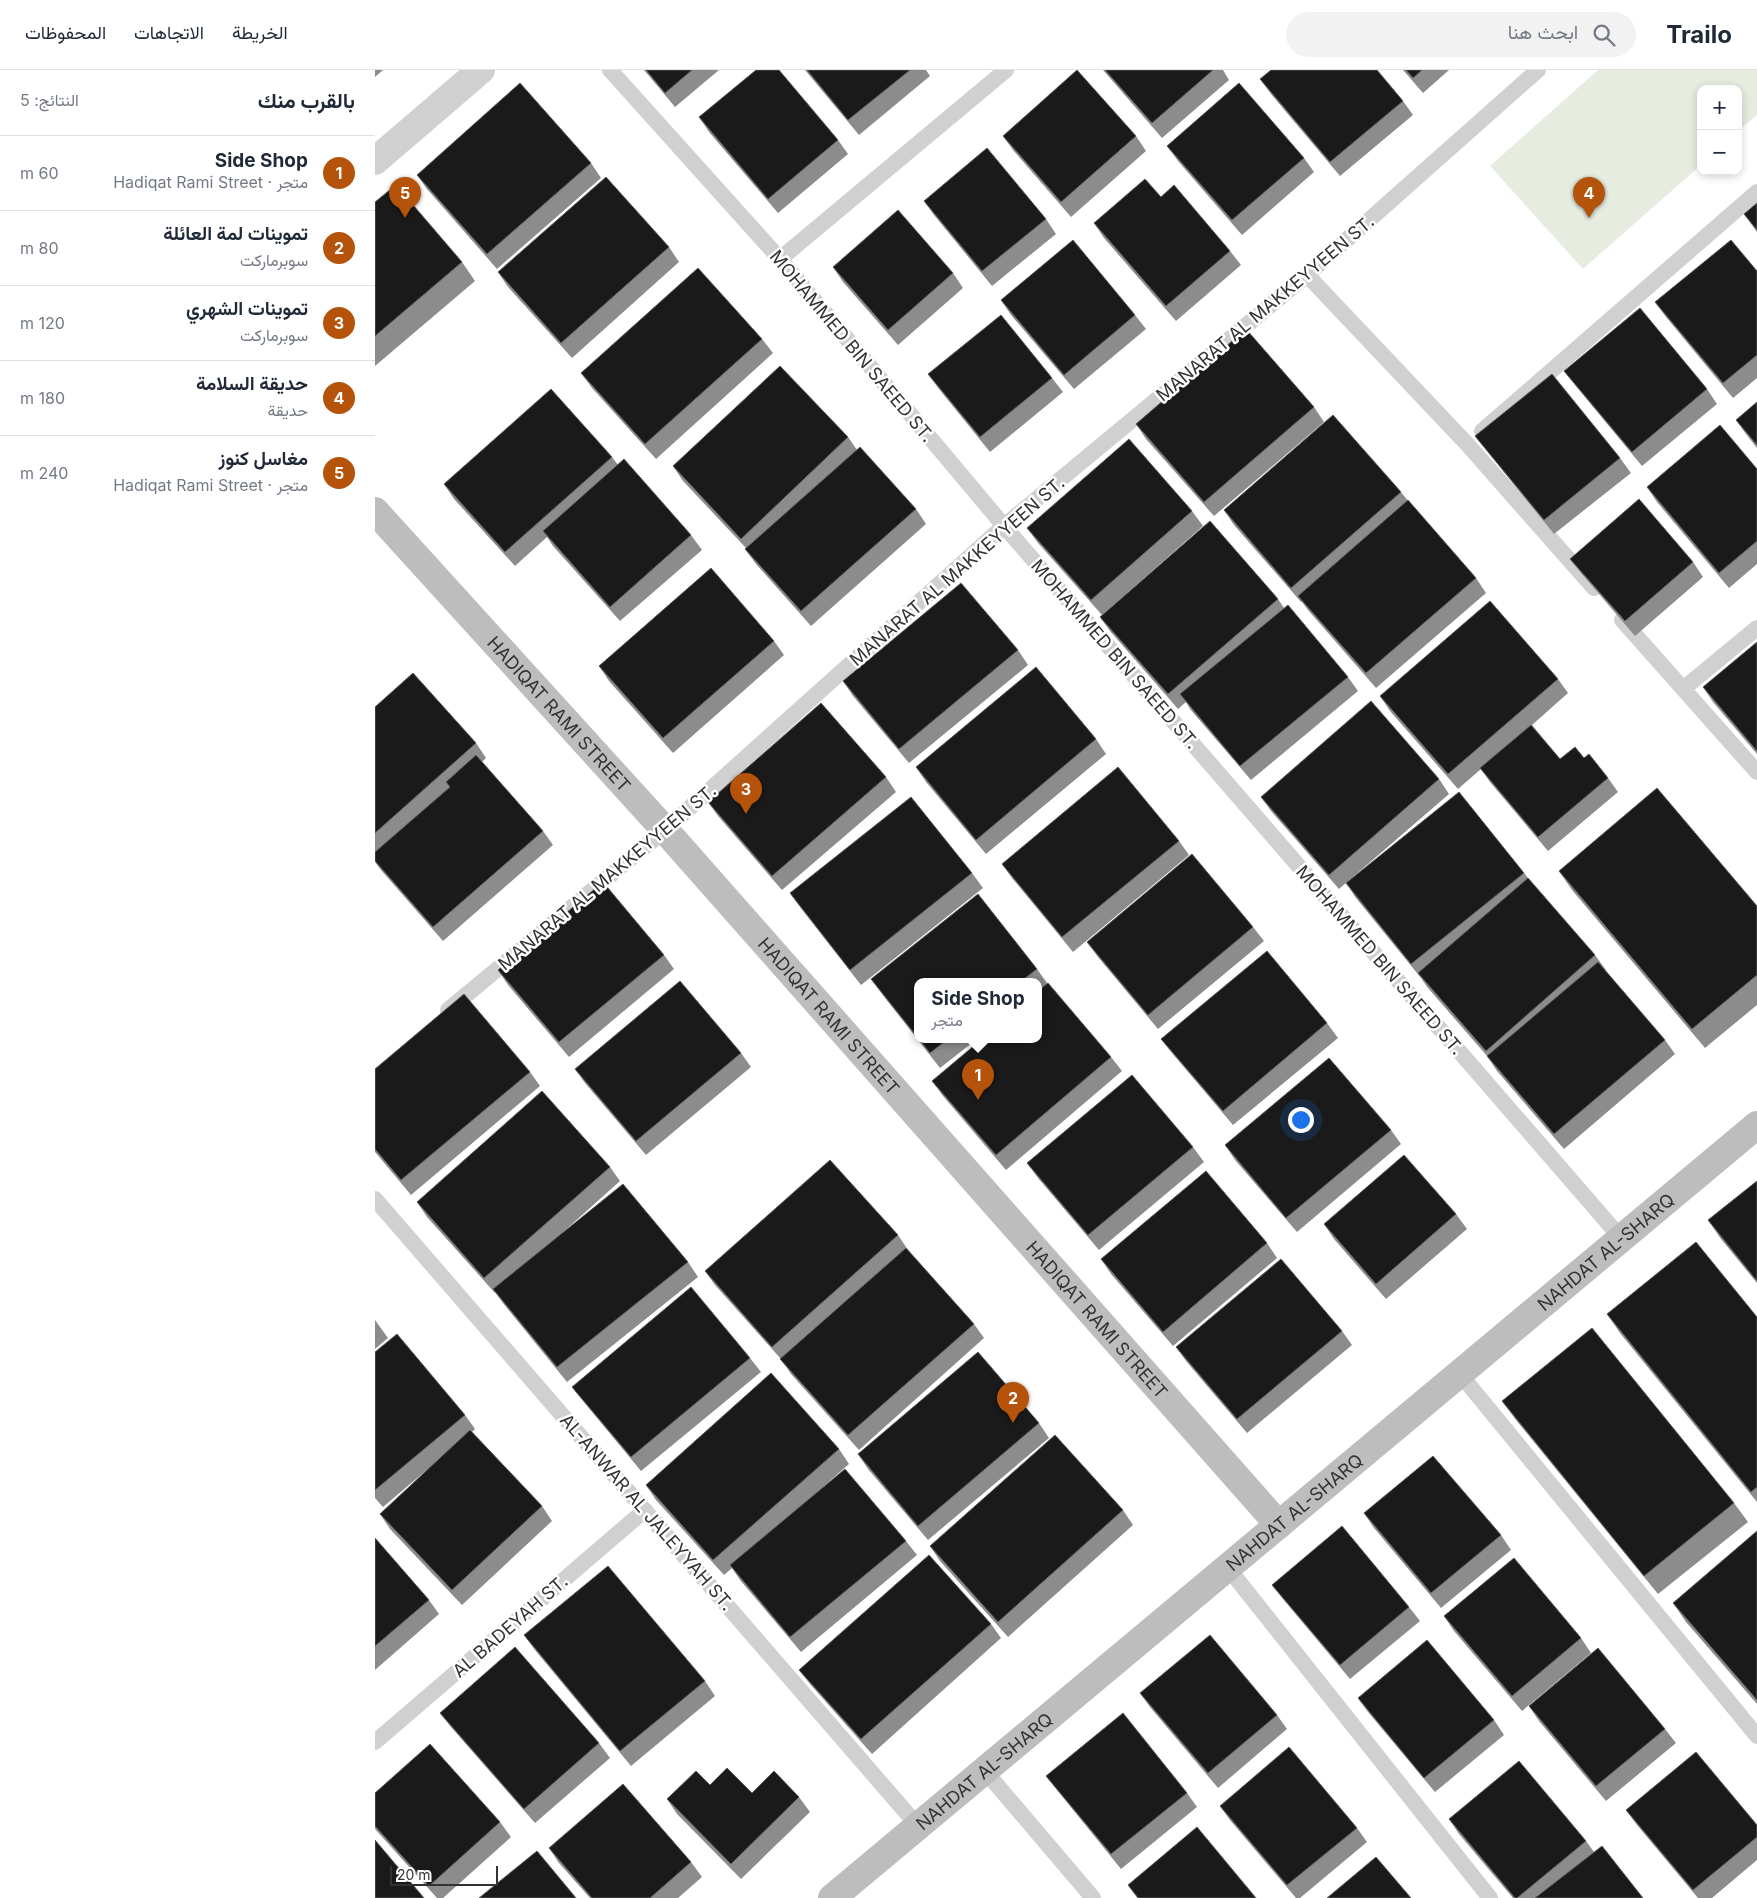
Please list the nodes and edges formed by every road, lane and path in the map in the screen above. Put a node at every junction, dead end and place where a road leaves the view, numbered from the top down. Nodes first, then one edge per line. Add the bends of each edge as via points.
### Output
1 (481, 70) edge
2 (610, 70) edge
3 (1006, 70) edge
4 (1538, 70) edge
5 (375, 161) edge
6 (1757, 192) edge
7 (780, 259) junction
8 (1307, 275) junction
9 (1467, 444) junction
10 (375, 511) edge
11 (1004, 526) junction
12 (1757, 628) edge
13 (1683, 689) junction
14 (1757, 772) edge
15 (665, 830) junction
16 (436, 1020) edge
17 (1757, 1125) edge
18 (375, 1199) edge
19 (1621, 1238) junction
20 (1460, 1374) junction
21 (645, 1510) junction
22 (1279, 1525) junction
23 (1228, 1568) junction
24 (1757, 1736) edge
25 (376, 1739) edge
26 (985, 1770) junction
27 (918, 1826) junction
28 (832, 1898) edge
29 (1093, 1898) edge
30 (1490, 1898) edge

1 - 5 street
2 - 7 lane, MOHAMMED BIN SAEED ST.
3 - 7 lane
4 - 8 lane, MANARAT AL MAKKEYYEEN ST.
6 - 9 lane
7 - 11 lane, MOHAMMED BIN SAEED ST.
8 - 9 lane
8 - 11 lane, MANARAT AL MAKKEYYEEN ST.
9 - 13 lane
10 - 15 street, HADIQAT RAMI STREET
11 - 15 lane, MANARAT AL MAKKEYYEEN ST.
11 - 19 lane, MOHAMMED BIN SAEED ST.
12 - 13 lane
13 - 14 lane
15 - 16 lane, MANARAT AL MAKKEYYEEN ST.
15 - 22 street, HADIQAT RAMI STREET
17 - 19 street, NAHDAT AL-SHARQ
18 - 21 lane, AL-ANWAR AL JALEYYAH ST.
19 - 20 street, NAHDAT AL-SHARQ
20 - 22 street, NAHDAT AL-SHARQ
20 - 24 lane
21 - 25 lane, AL BADEYAH ST.
21 - 27 lane, AL-ANWAR AL JALEYYAH ST.
22 - 23 street, NAHDAT AL-SHARQ
23 - 26 street, NAHDAT AL-SHARQ
23 - 30 lane
26 - 27 street, NAHDAT AL-SHARQ
26 - 29 lane
27 - 28 street, NAHDAT AL-SHARQ

